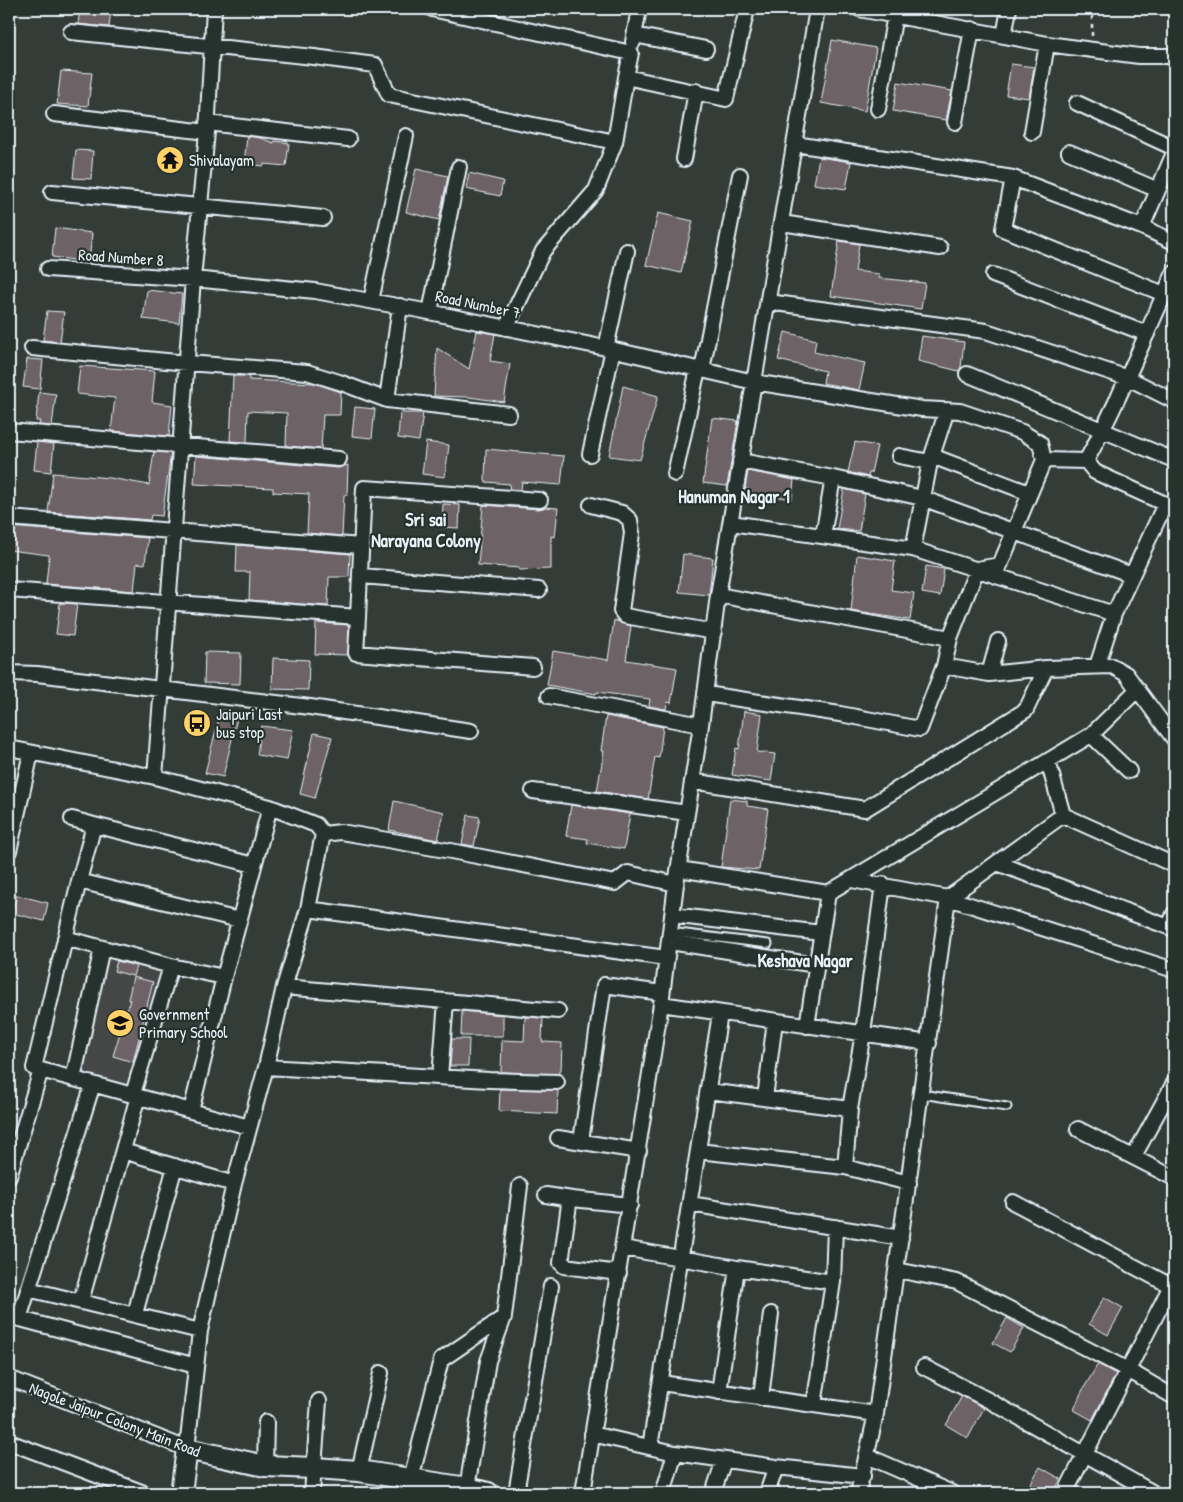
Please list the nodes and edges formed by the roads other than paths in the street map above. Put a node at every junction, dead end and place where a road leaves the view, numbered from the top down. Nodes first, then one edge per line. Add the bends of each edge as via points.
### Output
1 (214, 9) edge
2 (432, 9) edge
3 (639, 9) edge
4 (747, 9) edge
5 (817, 9) edge
6 (860, 9) edge
7 (1009, 9) edge
8 (895, 15) junction
9 (972, 29) junction
10 (71, 32) dead end
11 (634, 35) junction
12 (1004, 36) junction
13 (1047, 44) junction
14 (212, 46) junction
15 (706, 49) dead end
16 (631, 53) junction
17 (1174, 56) edge
18 (626, 77) junction
19 (696, 91) junction
20 (1077, 103) dead end
21 (878, 109) dead end
22 (54, 114) dead end
23 (955, 122) dead end
24 (207, 128) junction
25 (1032, 132) dead end
26 (406, 136) dead end
27 (348, 139) dead end
28 (615, 142) junction
29 (795, 144) junction
30 (1174, 148) edge
31 (1069, 152) dead end
32 (1174, 153) edge
33 (684, 159) dead end
34 (459, 167) dead end
35 (740, 175) dead end
36 (1013, 178) junction
37 (1158, 190) junction
38 (52, 192) dead end
39 (200, 206) junction
40 (323, 218) dead end
41 (782, 223) junction
42 (1142, 227) junction
43 (1174, 242) edge
44 (940, 248) dead end
45 (627, 251) dead end
46 (48, 269) dead end
47 (1174, 272) edge
48 (993, 275) dead end
49 (193, 279) junction
50 (1164, 294) junction
51 (371, 301) junction
52 (768, 302) junction
53 (400, 306) junction
54 (430, 312) junction
55 (506, 328) junction
56 (1147, 334) junction
57 (32, 348) dead end
58 (610, 348) junction
59 (187, 363) junction
60 (700, 369) junction
61 (967, 374) dead end
62 (1128, 378) junction
63 (754, 382) junction
64 (387, 400) junction
65 (1174, 401) edge
66 (947, 410) junction
67 (509, 414) dead end
68 (1103, 430) junction
69 (9, 431) edge
70 (181, 446) junction
71 (590, 454) dead end
72 (899, 456) dead end
73 (339, 459) dead end
74 (931, 459) junction
75 (1044, 460) junction
76 (1174, 460) edge
77 (740, 461) junction
78 (1086, 461) junction
79 (675, 474) dead end
80 (833, 478) junction
81 (1029, 493) junction
82 (922, 498) junction
83 (540, 500) dead end
84 (591, 505) dead end
85 (1170, 506) edge
86 (9, 518) edge
87 (731, 523) junction
88 (174, 531) junction
89 (1014, 532) junction
90 (823, 536) junction
91 (360, 546) junction
92 (913, 549) junction
93 (977, 569) junction
94 (1132, 575) junction
95 (361, 576) junction
96 (9, 590) edge
97 (539, 590) dead end
98 (718, 595) junction
99 (169, 604) junction
100 (1114, 614) junction
101 (358, 617) junction
102 (714, 632) junction
103 (950, 638) junction
104 (998, 641) dead end
105 (944, 666) junction
106 (1097, 666) junction
107 (533, 667) dead end
108 (1046, 668) junction
109 (9, 673) edge
110 (989, 674) junction
111 (162, 688) junction
112 (1138, 689) junction
113 (706, 694) junction
114 (549, 696) dead end
115 (701, 724) junction
116 (471, 731) dead end
117 (1091, 735) junction
118 (1174, 739) edge
119 (9, 748) edge
120 (31, 753) junction
121 (1048, 761) junction
122 (1129, 771) dead end
123 (156, 777) junction
124 (692, 781) junction
125 (533, 792) dead end
126 (270, 807) junction
127 (687, 813) junction
128 (1063, 815) junction
129 (72, 819) dead end
130 (94, 825) junction
131 (323, 834) junction
132 (10, 843) edge
133 (997, 863) junction
134 (254, 865) junction
135 (1174, 865) edge
136 (679, 869) junction
137 (79, 880) junction
138 (852, 880) junction
139 (676, 884) junction
140 (883, 884) junction
141 (828, 893) junction
142 (948, 898) junction
143 (308, 909) junction
144 (672, 915) junction
145 (239, 920) junction
146 (1172, 923) edge
147 (821, 933) junction
148 (670, 937) junction
149 (66, 938) junction
150 (768, 944) dead end
151 (102, 948) junction
152 (666, 958) junction
153 (816, 965) junction
154 (171, 966) junction
155 (1174, 970) edge
156 (224, 977) junction
157 (284, 987) junction
158 (662, 999) junction
159 (446, 1001) junction
160 (558, 1011) dead end
161 (720, 1014) junction
162 (775, 1021) junction
163 (807, 1026) junction
164 (863, 1033) junction
165 (929, 1043) junction
166 (266, 1066) junction
167 (41, 1070) junction
168 (440, 1077) junction
169 (73, 1079) junction
170 (557, 1082) dead end
171 (1174, 1083) edge
172 (93, 1084) junction
173 (708, 1091) junction
174 (921, 1094) junction
175 (136, 1095) junction
176 (765, 1098) junction
177 (1007, 1107) dead end
178 (850, 1109) junction
179 (191, 1111) junction
180 (249, 1127) junction
181 (1078, 1129) dead end
182 (558, 1138) dead end
183 (582, 1141) junction
184 (123, 1151) junction
185 (639, 1151) junction
186 (698, 1151) junction
187 (1134, 1156) junction
188 (175, 1166) junction
189 (845, 1167) junction
190 (9, 1176) edge
191 (1174, 1178) edge
192 (909, 1183) junction
193 (234, 1184) junction
194 (520, 1186) dead end
195 (546, 1195) dead end
196 (572, 1199) junction
197 (1013, 1202) dead end
198 (690, 1204) junction
199 (630, 1205) junction
200 (835, 1227) junction
201 (901, 1238) junction
202 (623, 1248) junction
203 (681, 1259) junction
204 (736, 1268) junction
205 (897, 1270) junction
206 (619, 1273) junction
207 (832, 1282) junction
208 (1173, 1283) edge
209 (551, 1286) dead end
210 (28, 1289) junction
211 (81, 1301) junction
212 (136, 1314) junction
213 (771, 1314) dead end
214 (504, 1317) junction
215 (14, 1318) edge
216 (200, 1331) junction
217 (196, 1366) junction
218 (924, 1368) dead end
219 (1128, 1370) junction
220 (381, 1373) dead end
221 (9, 1378) edge
222 (661, 1383) junction
223 (718, 1392) junction
224 (1174, 1397) edge
225 (761, 1398) junction
226 (319, 1401) dead end
227 (814, 1405) junction
228 (876, 1414) junction
229 (266, 1422) dead end
230 (592, 1434) junction
231 (9, 1442) edge
232 (650, 1447) junction
233 (187, 1449) junction
234 (675, 1453) junction
235 (1085, 1454) junction
236 (867, 1456) junction
237 (724, 1460) junction
238 (265, 1466) junction
239 (776, 1467) junction
240 (314, 1468) junction
241 (358, 1471) junction
242 (863, 1476) junction
243 (411, 1479) junction
244 (467, 1488) junction
245 (1152, 1492) edge
246 (144, 1493) edge
247 (181, 1493) edge
248 (312, 1493) edge
249 (488, 1493) edge
250 (516, 1493) edge
251 (583, 1493) edge
252 (663, 1493) edge
253 (713, 1493) edge
254 (767, 1493) edge
255 (858, 1493) edge
256 (952, 1493) edge
257 (1065, 1493) edge

1 - 14 street
2 - 16 street
3 - 11 street
4 - 19 street via 726,99
5 - 29 street
6 - 8 street
7 - 12 street
8 - 9 street
8 - 21 street
9 - 12 street
9 - 23 street
10 - 14 street
11 - 15 street
11 - 16 street
12 - 13 street
13 - 17 street via 1139,56
13 - 25 street
14 - 24 street
14 - 28 street via 375,65 389,95
16 - 18 street
18 - 19 street
18 - 28 street
19 - 33 street
20 - 30 street
22 - 24 street
24 - 27 street
24 - 39 street
26 - 51 street
28 - 55 street via 596,190 542,251
29 - 36 street
29 - 41 street
31 - 37 street
32 - 37 street
34 - 54 street
35 - 60 street
36 - 42 street
36 - 50 street via 1003,230
37 - 42 street
38 - 39 street
39 - 40 street
39 - 49 street
41 - 44 street
41 - 52 street
42 - 43 street
45 - 58 street
46 - 49 street, Road Number 8
47 - 50 street
48 - 56 street
49 - 51 street, Road Number 7 via 314,291
49 - 59 street
50 - 56 street
51 - 53 street, Road Number 7
52 - 62 street via 986,331
52 - 63 street
53 - 54 street, Road Number 7
53 - 64 street
54 - 55 street, Road Number 7
55 - 58 street, Road Number 7
56 - 62 street
57 - 59 street
58 - 60 street, Road Number 7
58 - 71 street
59 - 64 street via 307,372
59 - 70 street
60 - 63 street, Road Number 7
60 - 79 street
61 - 68 street
62 - 65 street
62 - 68 street
63 - 66 street, Road Number 7 via 922,409
63 - 77 street
64 - 67 street
66 - 74 street
66 - 75 street, Road Number 7 via 960,411 1022,432 1040,443
68 - 76 street
68 - 78 street
69 - 70 street
70 - 73 street
70 - 88 street
72 - 74 street
74 - 81 street
74 - 82 street
75 - 78 street
75 - 81 street
77 - 80 street
77 - 87 street
78 - 85 street via 1095,472
80 - 82 street
80 - 90 street
81 - 89 street
82 - 89 street
82 - 92 street
83 - 91 street via 364,488
84 - 102 street via 622,513 630,520 632,533 621,611 625,616
85 - 94 street
86 - 88 street
87 - 90 street
87 - 98 street
88 - 91 street
88 - 99 street
89 - 93 street via 1000,565
89 - 94 street
90 - 92 street
91 - 95 street
92 - 93 street
93 - 100 street
93 - 103 street
94 - 100 street
95 - 97 street
95 - 101 street
96 - 99 street
98 - 102 street
98 - 103 street
99 - 101 street
99 - 111 street
100 - 106 street
101 - 107 street via 356,653
102 - 113 street
103 - 105 street
104 - 110 street
105 - 110 street
105 - 113 street via 920,729
106 - 108 street
106 - 112 street via 1112,666 1126,674
108 - 110 street
108 - 124 street via 1026,710 865,809
109 - 111 street
111 - 116 street
111 - 123 street
112 - 117 street
112 - 118 street
113 - 115 street
114 - 115 street
115 - 124 street
117 - 121 street
117 - 122 street
119 - 120 street
120 - 123 street
120 - 132 street
121 - 128 street
121 - 138 street
123 - 126 street
124 - 127 street
125 - 127 street
126 - 131 street via 316,825
126 - 134 street
127 - 136 street
128 - 133 street
128 - 135 street
129 - 130 street
130 - 134 street
130 - 137 street
131 - 139 street via 350,833 614,883 628,873
131 - 143 street
133 - 142 street
133 - 146 street
134 - 145 street
136 - 139 street
136 - 141 street
137 - 145 street
137 - 149 street
138 - 140 street
138 - 141 street
139 - 144 street
140 - 142 street
140 - 164 street
141 - 147 street
142 - 155 street
142 - 165 street
143 - 152 street
143 - 157 street
144 - 147 street
144 - 148 street
145 - 156 street
147 - 153 street
148 - 150 lane
148 - 152 street
148 - 153 street
149 - 151 street
149 - 167 street via 34,1068
151 - 154 street
151 - 169 street
152 - 158 street
153 - 163 street
154 - 156 street
154 - 175 street
156 - 179 street
157 - 159 street
157 - 166 street
158 - 161 street
158 - 183 street via 604,985
158 - 185 street
159 - 160 street
159 - 168 street
161 - 162 street
161 - 173 street
162 - 163 street
162 - 176 street
163 - 164 street
164 - 165 street
164 - 178 street
165 - 174 street
166 - 168 street
166 - 180 street
167 - 169 street
167 - 190 street
168 - 170 street
169 - 172 street
171 - 187 street
172 - 175 street
172 - 210 street
173 - 176 street
173 - 186 street
174 - 177 lane
174 - 192 street
175 - 179 street
175 - 184 street
176 - 178 street
178 - 189 street
179 - 180 street
180 - 193 street
181 - 187 street
182 - 183 street
183 - 185 street
184 - 188 street
184 - 211 street
185 - 199 street
186 - 189 street
186 - 198 street
187 - 191 street
188 - 193 street
188 - 212 street
189 - 192 street
192 - 201 street
193 - 216 street
194 - 214 street
195 - 196 street
196 - 199 street
196 - 206 street via 568,1204 561,1263
197 - 208 street
198 - 200 street
198 - 203 street
199 - 202 street
200 - 201 street
200 - 207 street
201 - 205 street
202 - 203 street
202 - 206 street
203 - 204 street
203 - 222 street
204 - 207 street
204 - 223 street
205 - 219 street via 957,1282
205 - 228 street
206 - 230 street
207 - 227 street
208 - 219 street
209 - 250 street
210 - 211 street
210 - 215 street
211 - 212 street
212 - 216 street
213 - 225 street
214 - 243 street via 441,1360
214 - 244 street via 488,1361
215 - 217 street
216 - 217 street
217 - 233 street
218 - 235 street
219 - 224 street
219 - 235 street
220 - 241 street
221 - 233 street, Nagole Jaipur Colony Main Road
222 - 223 street
222 - 232 street
223 - 225 street
225 - 227 street
226 - 240 street
227 - 228 street
228 - 236 street
229 - 238 street
230 - 232 street
230 - 251 street
231 - 246 street
232 - 234 street
233 - 238 street, Nagole Jaipur Colony Main Road
233 - 247 street
234 - 237 street
234 - 252 street
235 - 245 street
235 - 257 street
236 - 242 street
236 - 256 street
237 - 239 street
237 - 253 street
238 - 240 street, Nagole Jaipur Colony Main Road
239 - 242 street
239 - 254 street
240 - 241 street, Nagole Jaipur Colony Main Road
240 - 248 street
241 - 243 street, Nagole Jaipur Colony Main Road
242 - 255 street
243 - 244 street, Nagole Jaipur Colony Main Road
244 - 249 street, Nagole Jaipur Colony Main Road

